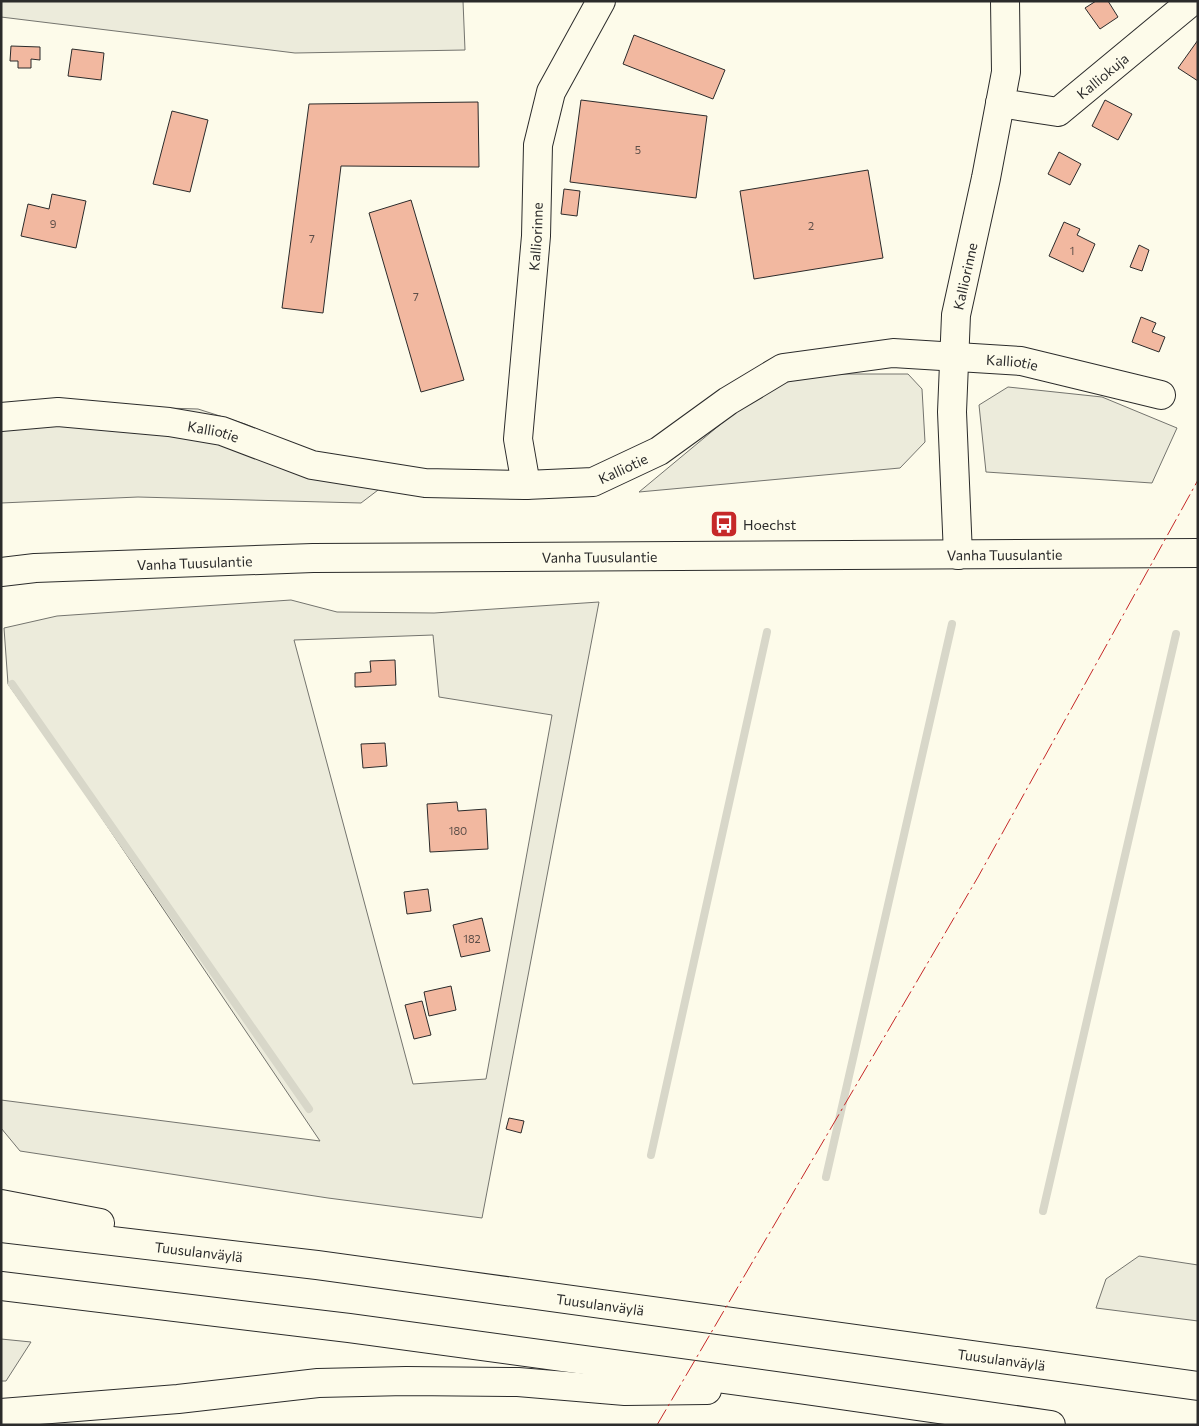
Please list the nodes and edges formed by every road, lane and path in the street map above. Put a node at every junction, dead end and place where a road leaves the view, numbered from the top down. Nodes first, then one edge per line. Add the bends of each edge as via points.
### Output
1 (600, 1) edge
2 (1004, 1) edge
3 (1192, 1) edge
4 (1000, 103) junction
5 (953, 358) junction
6 (1161, 396) dead end
7 (1, 417) edge
8 (526, 485) junction
9 (1198, 553) edge
10 (958, 555) junction
11 (1, 572) edge
12 (1, 1204) edge
13 (1, 1228) edge
14 (317, 1265) junction
15 (1, 1286) edge
16 (1198, 1386) edge
17 (798, 1389) junction
18 (178, 1399) junction
19 (1, 1413) edge
20 (76, 1425) edge
21 (1051, 1425) edge

1 - 8 main road, Kalliorinne via 551,92 538,145 536,236 518,440
2 - 4 main road, Kalliorinne via 1006,72
3 - 4 main road, Kalliokuja via 1058,112
4 - 5 main road, Kalliorinne via 956,315
5 - 6 main road, Kalliotie via 1022,362
5 - 8 main road, Kalliotie via 893,353 783,368 728,401 659,451 593,482
5 - 10 main road, Kalliorinne
7 - 8 main road, Kalliotie via 58,412 169,422 222,431 312,465 425,483
9 - 10 main road, Vanha Tuusulantie
10 - 11 main road, Vanha Tuusulantie via 314,558
12 - 14 main road
13 - 14 main road, Tuusulanväylä
14 - 16 main road, Tuusulanväylä
15 - 17 main road via 358,1329
17 - 18 main road via 625,1391 518,1382 397,1381 318,1383
17 - 21 main road
18 - 19 main road
18 - 20 main road

